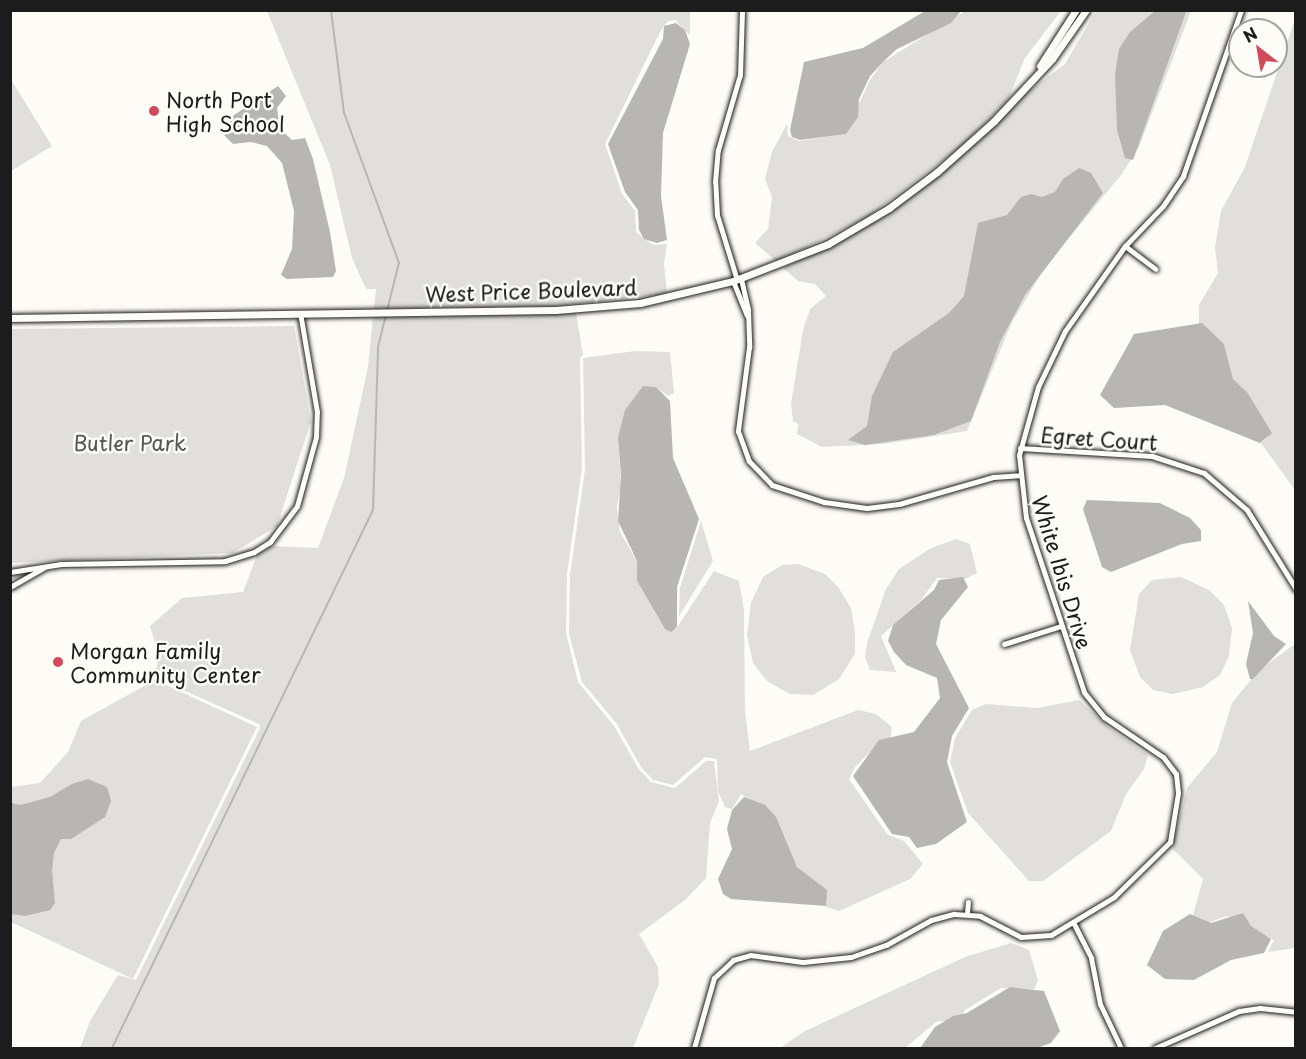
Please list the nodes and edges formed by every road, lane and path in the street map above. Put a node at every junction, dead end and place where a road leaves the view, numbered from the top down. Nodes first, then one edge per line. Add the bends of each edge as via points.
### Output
1 (742, 10) edge
2 (1076, 10) edge
3 (1086, 10) edge
4 (1241, 10) edge
5 (1023, 89) junction
6 (1125, 246) junction
7 (1155, 269) dead end
8 (737, 280) junction
9 (300, 314) junction
10 (10, 318) edge
11 (1020, 448) junction
12 (1019, 475) junction
13 (49, 565) junction
14 (10, 572) edge
15 (10, 587) edge
16 (1296, 589) edge
17 (1061, 626) junction
18 (1004, 644) dead end
19 (968, 902) dead end
20 (967, 913) junction
21 (1074, 924) junction
22 (1296, 1012) edge
23 (694, 1048) edge
24 (1121, 1048) edge
25 (1155, 1048) edge

1 - 8 street via 740,75 722,135 715,182 717,214
2 - 5 street, West Price Boulevard
3 - 5 street, West Price Boulevard via 1052,59
4 - 6 street, White Ibis Drive via 1180,183
5 - 8 street, West Price Boulevard via 964,149 889,207 828,244
6 - 7 street
6 - 11 street, White Ibis Drive via 1057,345 1032,404
8 - 9 street, West Price Boulevard via 640,303 508,311
8 - 12 street via 747,315 747,367 738,408 738,431 749,461 777,488 838,505 876,507 993,477
9 - 10 street, West Price Boulevard
9 - 13 street via 316,412 316,437 297,506 277,536 254,552 225,561
11 - 12 street, White Ibis Drive
11 - 16 street, Egret Court via 1152,456 1204,473 1246,510
12 - 17 street, White Ibis Drive via 1026,518
13 - 14 street
13 - 15 street
17 - 18 street
17 - 21 street, White Ibis Drive via 1090,701 1112,724 1167,761 1178,786 1174,830 1167,846 1122,891
19 - 20 street
20 - 21 street, White Ibis Drive via 1028,938 1051,935
20 - 23 street via 941,916 886,945 851,957 803,962 750,956 733,960 714,978
21 - 24 street via 1093,963 1100,1004
22 - 25 street via 1239,1011

